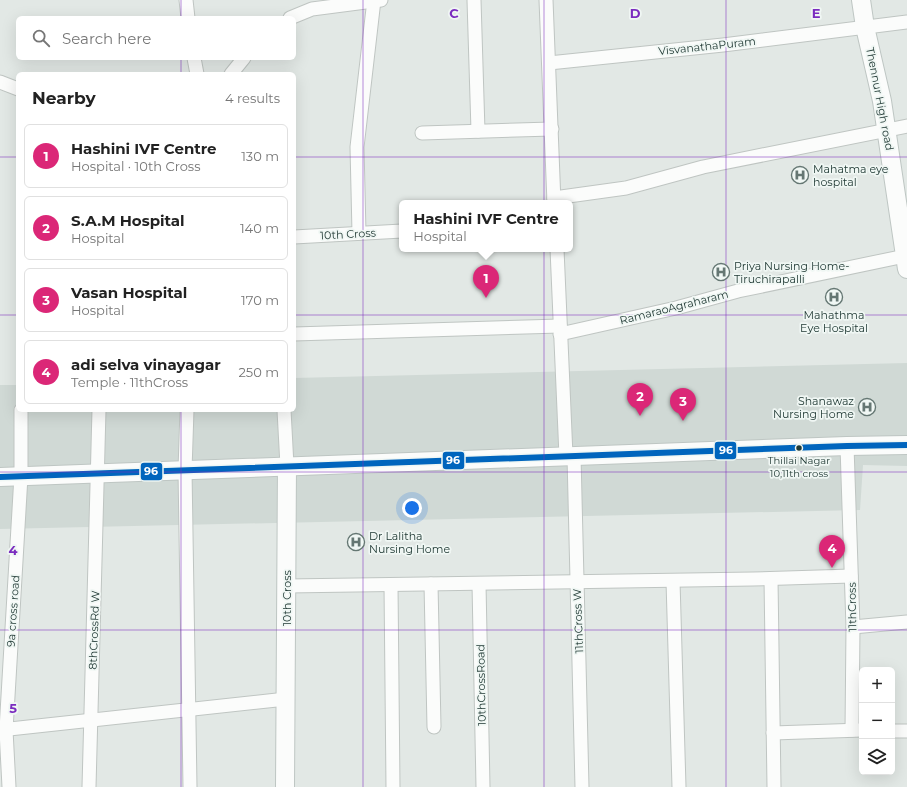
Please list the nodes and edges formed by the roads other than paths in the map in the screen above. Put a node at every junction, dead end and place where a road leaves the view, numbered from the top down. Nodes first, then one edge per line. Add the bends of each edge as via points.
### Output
1 (186, 0) edge
2 (374, 0) edge
3 (380, 0) edge
4 (474, 0) edge
5 (546, 0) edge
6 (861, 0) edge
7 (312, 4) edge
8 (188, 16) edge
9 (293, 16) edge
10 (907, 22) edge
11 (865, 27) junction
12 (194, 60) edge
13 (242, 60) edge
14 (549, 63) junction
15 (197, 72) edge
16 (233, 72) edge
17 (0, 82) edge
18 (16, 88) edge
19 (907, 126) edge
20 (552, 129) junction
21 (886, 129) junction
22 (478, 131) junction
23 (422, 133) dead end
24 (554, 200) edge
25 (399, 231) edge
26 (360, 233) junction
27 (296, 237) edge
28 (556, 252) edge
29 (906, 263) edge
30 (560, 330) junction
31 (296, 334) edge
32 (22, 412) edge
33 (99, 412) edge
34 (186, 412) edge
35 (284, 412) edge
36 (907, 445) edge
37 (847, 446) junction
38 (570, 456) junction
39 (287, 466) junction
40 (185, 470) junction
41 (98, 473) junction
42 (21, 476) junction
43 (0, 477) edge
44 (851, 576) junction
45 (772, 579) junction
46 (673, 581) junction
47 (577, 582) junction
48 (431, 584) junction
49 (479, 584) junction
50 (390, 585) junction
51 (287, 586) junction
52 (907, 622) edge
53 (853, 627) junction
54 (286, 699) junction
55 (188, 710) junction
56 (91, 720) junction
57 (434, 727) dead end
58 (3, 730) edge
59 (857, 730) edge
60 (895, 731) edge
61 (907, 731) edge
62 (773, 734) junction
63 (8, 787) edge
64 (89, 787) edge
65 (190, 787) edge
66 (285, 787) edge
67 (393, 787) edge
68 (483, 787) edge
69 (582, 787) edge
70 (679, 787) edge
71 (774, 787) edge

1 - 8 street
2 - 3 street
2 - 7 street
2 - 26 street via 357,147
4 - 22 street
5 - 14 street
6 - 11 street, Thennur High road
7 - 9 street
10 - 11 street, VisvanathaPuram
11 - 14 street, VisvanathaPuram
11 - 21 street, Thennur High road
12 - 15 street
13 - 16 street
14 - 20 street
17 - 18 street
19 - 21 street
20 - 22 street
20 - 24 street
21 - 24 street via 703,167 626,188
21 - 29 street, Thennur High road
22 - 23 street
25 - 26 street, 10th Cross
26 - 27 street, 10th Cross
28 - 30 street, 11thCross W
29 - 30 street, RamaraoAgraharam via 738,291 676,308
30 - 31 street, RamaraoAgraharam
30 - 38 street, 11thCross W
32 - 42 street, 9a cross road
33 - 41 street, 8thCrossRd W
34 - 40 street
35 - 39 street, 10th Cross
36 - 37 street
37 - 38 street
37 - 44 street, 11thCross
38 - 39 street
38 - 47 street, 11thCross W
39 - 40 street
39 - 51 street, 10th Cross
40 - 41 street
40 - 55 street
41 - 42 street
41 - 56 street, 8thCrossRd W
42 - 43 street
42 - 58 street, 9a cross road
44 - 45 street
44 - 53 street, 11thCross
45 - 46 street
45 - 62 street
46 - 47 street
46 - 70 street
47 - 49 street
47 - 69 street, 11thCross W
48 - 49 street
48 - 50 street
48 - 57 street
49 - 68 street, 10thCrossRoad
50 - 51 street
50 - 67 street
51 - 54 street, 10th Cross
52 - 53 street
53 - 59 street, 11thCross via 852,671
54 - 55 street
54 - 66 street, 10th Cross
55 - 56 street
55 - 65 street
56 - 58 street
56 - 64 street, 8thCrossRd W
58 - 63 street, 9a cross road
59 - 62 street
60 - 61 street
62 - 71 street

